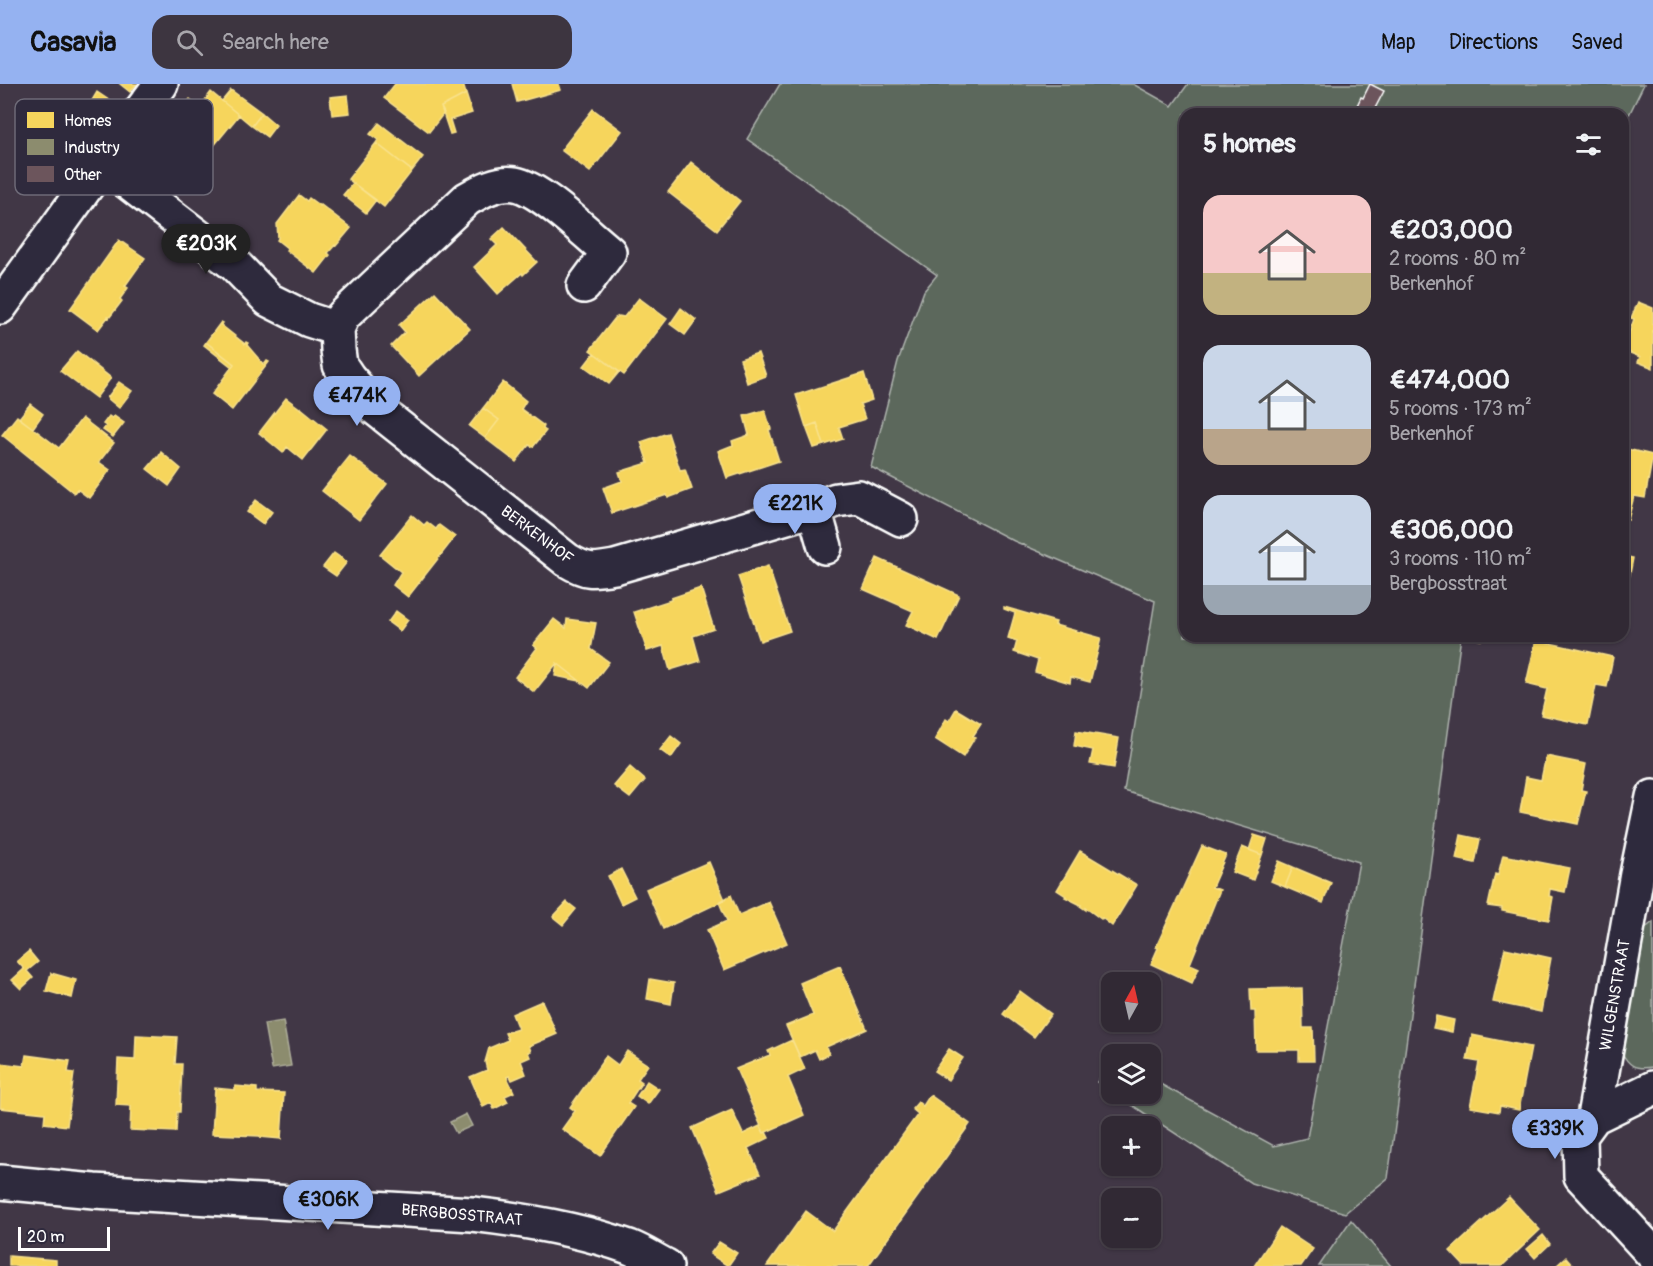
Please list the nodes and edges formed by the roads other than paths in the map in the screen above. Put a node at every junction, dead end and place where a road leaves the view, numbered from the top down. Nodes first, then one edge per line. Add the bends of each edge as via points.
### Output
1 (161, 84) edge
2 (150, 99) edge
3 (81, 195) edge
4 (144, 195) edge
5 (584, 286) dead end
6 (0, 307) edge
7 (338, 329) junction
8 (814, 509) junction
9 (901, 519) dead end
10 (825, 547) dead end
11 (1653, 797) edge
12 (1645, 880) edge
13 (1653, 1088) edge
14 (1594, 1117) junction
15 (0, 1182) edge
16 (1653, 1254) edge
17 (666, 1266) edge

1 - 2 street
3 - 6 street
4 - 7 street via 235,265 269,300
5 - 7 street via 609,252 536,192 514,184 489,187 467,199 357,301 343,316
7 - 8 street, BERKENHOF via 340,365 375,408 580,568 594,571 615,567
8 - 9 street, BERKENHOF via 836,500 859,498
8 - 10 street
11 - 12 street, WILGENSTRAAT
12 - 14 street, WILGENSTRAAT
13 - 14 street
14 - 16 street, WILGENSTRAAT via 1580,1136 1581,1176
15 - 17 street, BERGBOSSTRAAT via 518,1219 571,1229 631,1248

